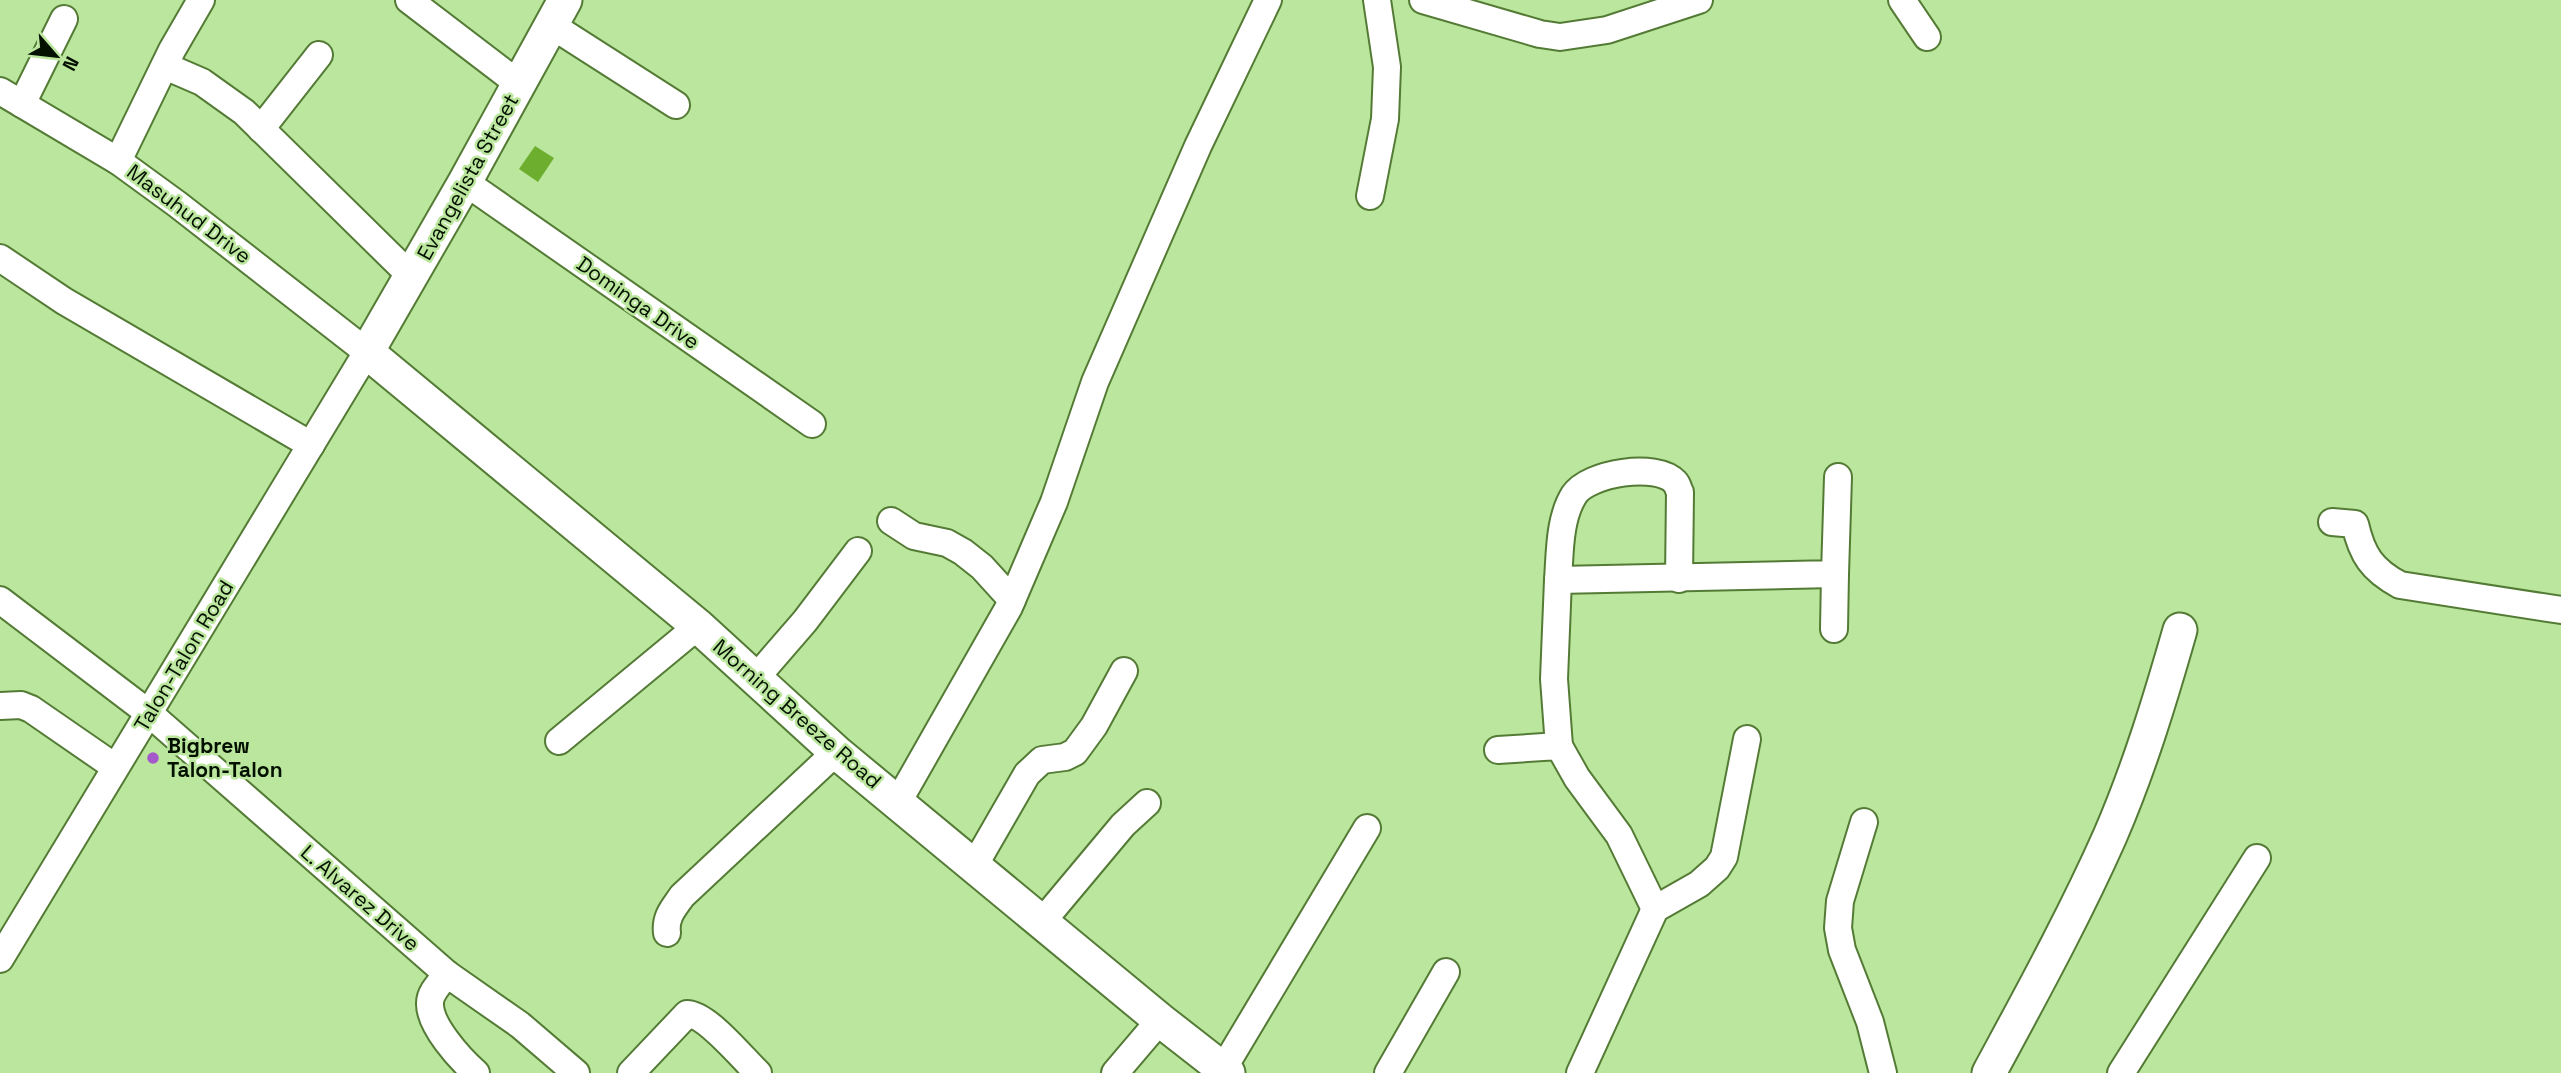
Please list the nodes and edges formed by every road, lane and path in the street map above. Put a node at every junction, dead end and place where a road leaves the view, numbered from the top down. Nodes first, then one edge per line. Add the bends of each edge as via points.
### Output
1 (201, 0) edge
2 (409, 0) edge
3 (1268, 0) edge
4 (1377, 0) edge
5 (1699, 0) edge
6 (1902, 0) edge
7 (1427, 1) edge
8 (558, 12) edge
9 (64, 19) dead end
10 (1927, 37) dead end
11 (319, 55) dead end
12 (164, 66) junction
13 (519, 84) junction
14 (11, 98) edge
15 (676, 105) dead end
16 (261, 130) junction
17 (118, 161) junction
18 (465, 182) junction
19 (1370, 196) dead end
20 (0, 258) edge
21 (412, 277) junction
22 (367, 352) junction
23 (812, 424) dead end
24 (312, 444) junction
25 (1838, 477) dead end
26 (891, 521) dead end
27 (2344, 523) dead end
28 (858, 551) dead end
29 (1835, 574) junction
30 (1679, 579) junction
31 (1558, 580) junction
32 (0, 600) edge
33 (1012, 600) junction
34 (2561, 610) edge
35 (698, 626) junction
36 (1833, 629) dead end
37 (2180, 630) dead end
38 (1124, 671) dead end
39 (754, 680) junction
40 (0, 706) edge
41 (150, 714) junction
42 (1747, 739) dead end
43 (559, 741) dead end
44 (1559, 746) junction
45 (1498, 750) dead end
46 (836, 752) junction
47 (115, 767) junction
48 (898, 803) junction
49 (1147, 803) dead end
50 (1864, 822) dead end
51 (1367, 828) dead end
52 (2257, 858) dead end
53 (974, 866) junction
54 (1655, 909) junction
55 (1041, 923) junction
56 (667, 933) dead end
57 (0, 959) edge
58 (1446, 972) dead end
59 (447, 974) junction
60 (1160, 1020) junction
61 (1226, 1071) edge
62 (476, 1073) edge
63 (576, 1073) edge
64 (631, 1073) edge
65 (758, 1073) edge
66 (1115, 1073) edge
67 (1388, 1073) edge
68 (1580, 1073) edge
69 (1883, 1073) edge
70 (1990, 1073) edge
71 (2121, 1073) edge

1 - 12 street
2 - 13 street
3 - 33 street via 1198,146 1095,382 1054,502
4 - 19 street via 1388,67 1385,118
5 - 7 street via 1607,30 1560,37
6 - 10 street
8 - 13 main road, Evangelista Street
8 - 15 street
9 - 14 street
11 - 16 street
12 - 16 street via 222,94
12 - 17 street
13 - 18 main road, Evangelista Street
14 - 17 street, Masuhud Drive
16 - 21 street
17 - 22 street, Masuhud Drive
18 - 21 main road, Evangelista Street
18 - 23 street, Dominga Drive
20 - 24 street via 64,301
21 - 22 main road, Evangelista Street
22 - 24 street, Talon-Talon Road
22 - 35 main road, Morning Breeze Road
24 - 41 street, Talon-Talon Road
25 - 29 street
26 - 33 street via 914,536 947,543 963,552
27 - 34 street via 2372,564 2400,584
28 - 39 street
29 - 30 street
29 - 36 street
30 - 31 street
30 - 31 street via 1680,492 1675,481 1636,472 1597,478 1576,492 1565,516
31 - 44 street via 1554,679
32 - 41 street, L. Alvarez Drive
33 - 48 street
35 - 39 main road, Morning Breeze Road
35 - 43 street
37 - 70 main road via 2158,708 2110,835
38 - 53 street via 1075,752 1042,760 1027,774
39 - 46 main road, Morning Breeze Road
40 - 47 street via 31,709
41 - 47 street, Talon-Talon Road
41 - 59 street, L. Alvarez Drive
42 - 54 street via 1724,857 1699,884
44 - 45 street
44 - 54 street via 1619,835
46 - 48 main road, Morning Breeze Road
46 - 56 street via 682,897 666,920
47 - 57 street, Talon-Talon Road
48 - 53 main road, Morning Breeze Road
49 - 55 street
50 - 69 street via 1840,901 1838,928
51 - 61 street
52 - 71 street
53 - 55 main road, Morning Breeze Road
54 - 68 street
55 - 60 main road, Morning Breeze Road
58 - 67 street
59 - 62 street via 433,993 430,1007 443,1037
59 - 63 street, L. Alvarez Drive via 520,1025
60 - 61 main road, Morning Breeze Road
60 - 66 street
64 - 65 street via 692,1014

